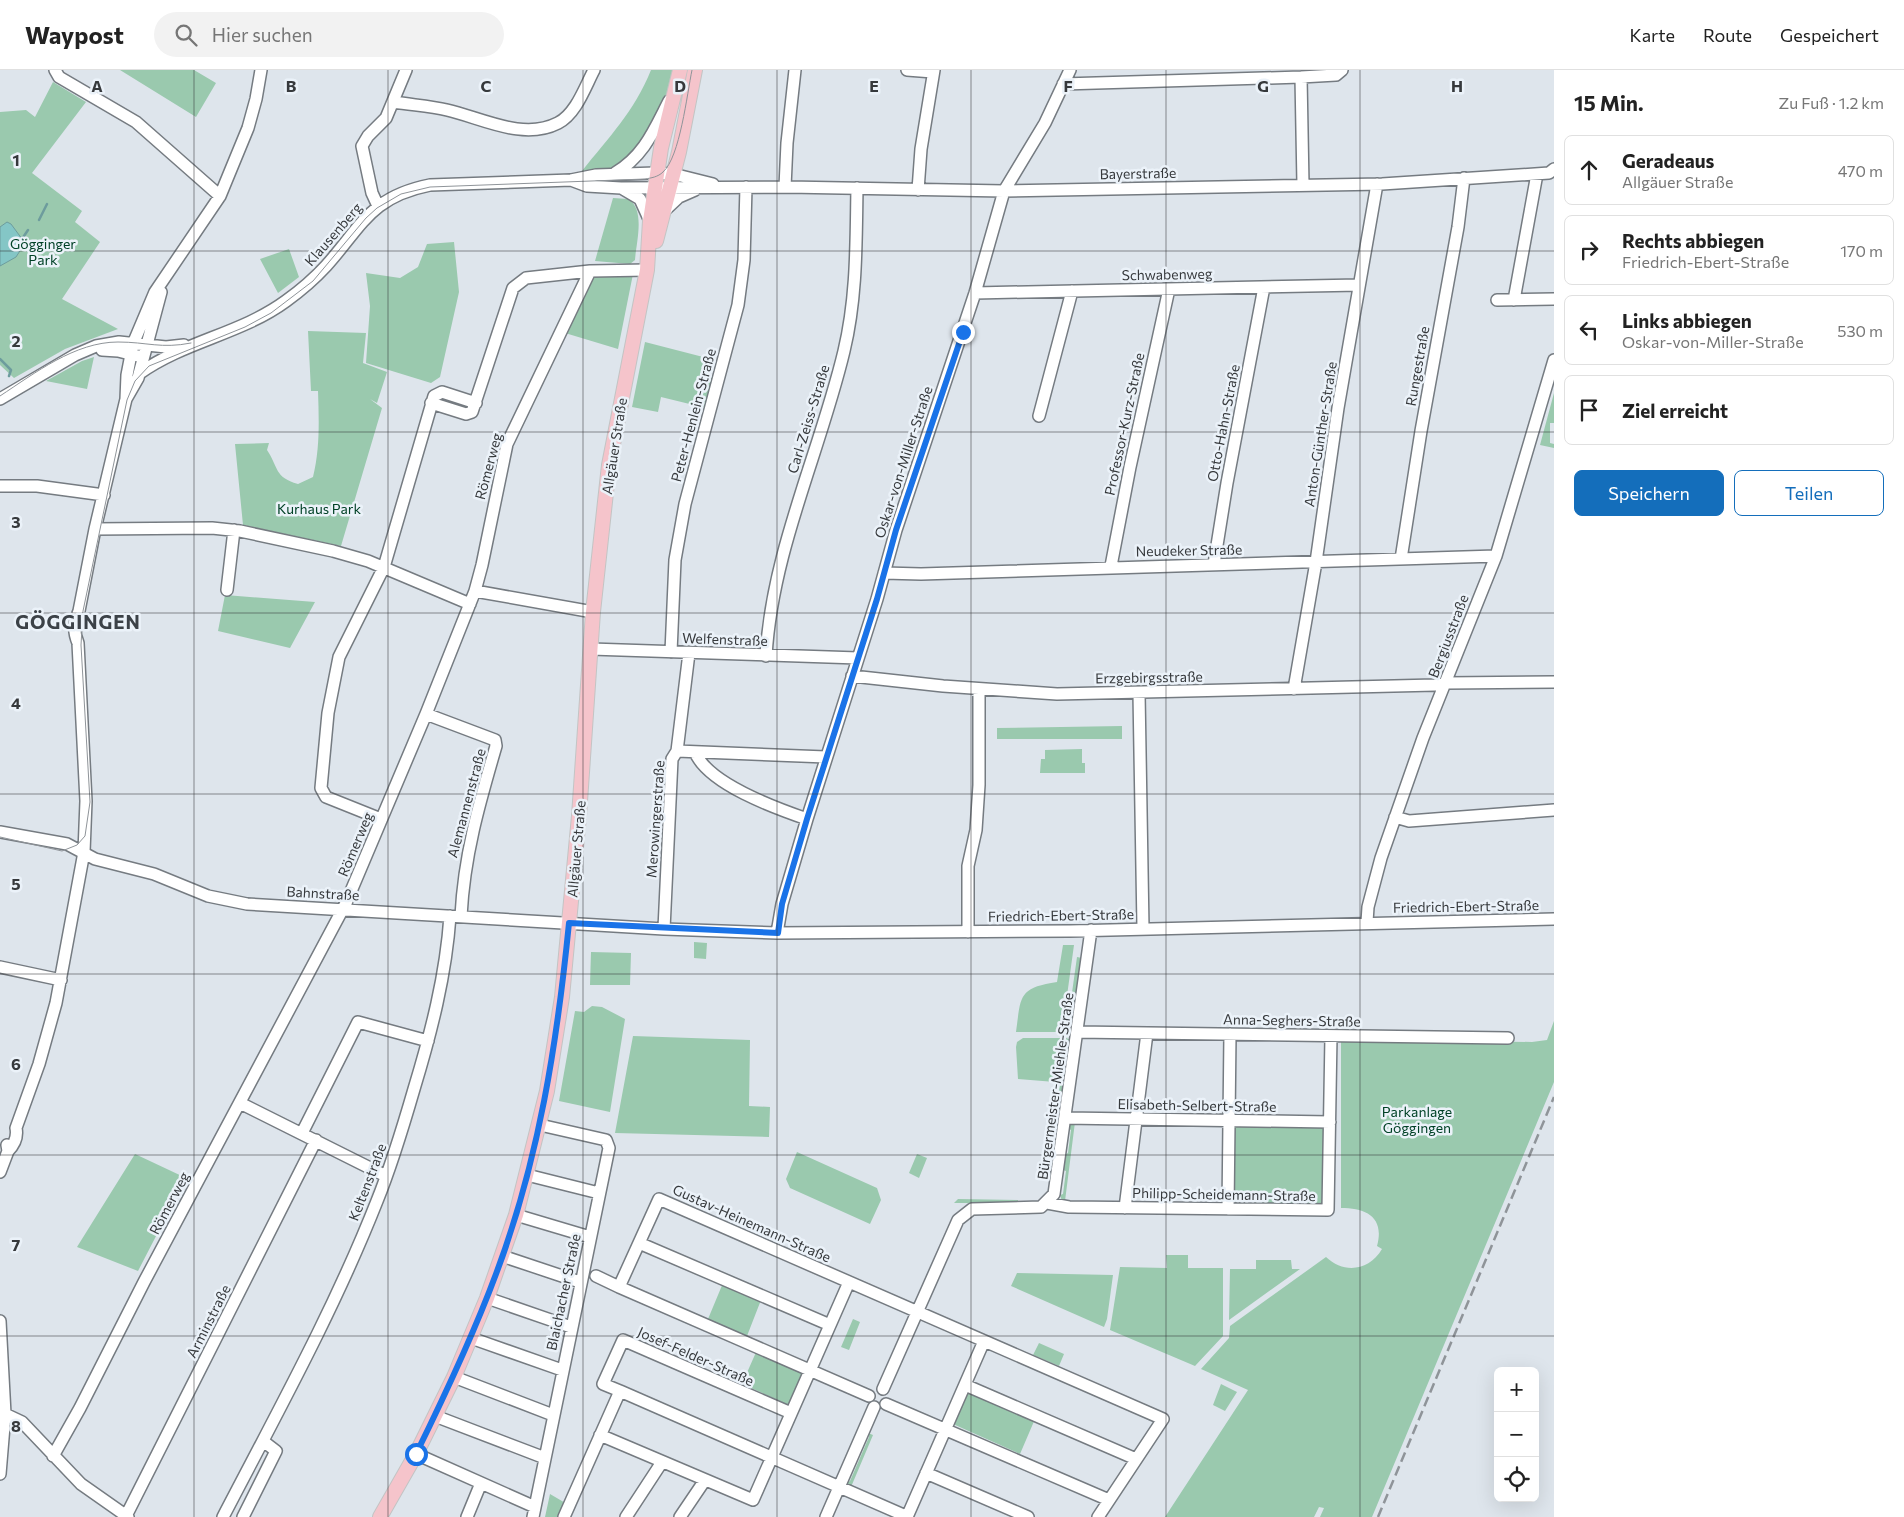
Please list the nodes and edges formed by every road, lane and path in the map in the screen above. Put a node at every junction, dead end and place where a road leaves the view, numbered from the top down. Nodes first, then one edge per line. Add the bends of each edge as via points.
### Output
1 (55, 70) edge
2 (261, 70) edge
3 (406, 70) edge
4 (594, 70) edge
5 (680, 70) edge
6 (695, 70) edge
7 (795, 70) edge
8 (907, 70) edge
9 (1070, 70) edge
10 (933, 71) edge
11 (1342, 71) edge
12 (1301, 77) junction
13 (1063, 84) junction
14 (673, 93) junction
15 (394, 102) junction
16 (1554, 169) edge
17 (615, 174) junction
18 (1537, 174) junction
19 (1464, 178) junction
20 (571, 180) junction
21 (664, 180) junction
22 (1377, 184) junction
23 (1303, 185) junction
24 (722, 186) junction
25 (746, 187) junction
26 (785, 187) junction
27 (621, 188) junction
28 (857, 188) junction
29 (697, 189) junction
30 (918, 190) junction
31 (1004, 191) junction
32 (220, 196) junction
33 (378, 206) junction
34 (656, 217) junction
35 (647, 270) junction
36 (590, 271) junction
37 (164, 278) junction
38 (1359, 285) junction
39 (1264, 287) junction
40 (1169, 289) junction
41 (1072, 291) junction
42 (975, 293) junction
43 (1554, 299) edge
44 (1497, 300) dead end
45 (1514, 300) junction
46 (190, 345) junction
47 (132, 349) junction
48 (144, 351) junction
49 (160, 359) junction
50 (1554, 360) edge
51 (140, 373) junction
52 (0, 399) edge
53 (126, 399) junction
54 (1039, 416) dead end
55 (0, 486) edge
56 (104, 495) junction
57 (95, 529) junction
58 (234, 530) junction
59 (1496, 556) junction
60 (1401, 559) junction
61 (1316, 562) junction
62 (1214, 564) junction
63 (1111, 566) junction
64 (384, 568) junction
65 (884, 573) junction
66 (227, 590) dead end
67 (475, 591) junction
68 (470, 604) junction
69 (593, 612) junction
70 (591, 649) junction
71 (671, 652) junction
72 (689, 653) junction
73 (766, 656) junction
74 (858, 658) junction
75 (852, 676) junction
76 (1554, 682) edge
77 (1446, 683) junction
78 (1294, 688) junction
79 (978, 689) junction
80 (1139, 693) junction
81 (426, 714) junction
82 (677, 752) junction
83 (695, 752) junction
84 (826, 757) junction
85 (1554, 810) edge
86 (1395, 817) junction
87 (807, 819) junction
88 (382, 820) junction
89 (0, 832) edge
90 (84, 852) junction
91 (342, 910) junction
92 (455, 916) junction
93 (1554, 920) edge
94 (1367, 922) junction
95 (569, 923) junction
96 (1144, 928) junction
97 (664, 929) junction
98 (1091, 930) junction
99 (968, 932) junction
100 (778, 933) junction
101 (0, 967) edge
102 (61, 980) junction
103 (1077, 1032) junction
104 (1147, 1033) junction
105 (1230, 1034) junction
106 (1331, 1036) junction
107 (1508, 1038) dead end
108 (428, 1041) junction
109 (240, 1103) junction
110 (1065, 1118) junction
111 (1136, 1119) junction
112 (1229, 1120) junction
113 (1330, 1122) junction
114 (540, 1125) junction
115 (302, 1133) junction
116 (316, 1140) junction
117 (0, 1172) edge
118 (527, 1175) junction
119 (386, 1176) junction
120 (599, 1193) junction
121 (1047, 1203) junction
122 (1125, 1208) junction
123 (1228, 1209) junction
124 (516, 1216) junction
125 (590, 1237) junction
126 (639, 1243) junction
127 (502, 1256) junction
128 (596, 1276) dead end
129 (580, 1282) junction
130 (849, 1282) junction
131 (619, 1286) junction
132 (487, 1298) junction
133 (916, 1311) junction
134 (0, 1321) edge
135 (830, 1325) junction
136 (571, 1327) junction
137 (471, 1338) junction
138 (984, 1341) junction
139 (562, 1370) junction
140 (810, 1370) junction
141 (454, 1377) junction
142 (965, 1385) junction
143 (883, 1389) junction
144 (620, 1391) junction
145 (868, 1396) junction
146 (886, 1404) junction
147 (874, 1408) junction
148 (791, 1413) junction
149 (5, 1414) junction
150 (553, 1415) junction
151 (435, 1416) junction
152 (4, 1427) junction
153 (946, 1429) junction
154 (30, 1432) junction
155 (600, 1435) junction
156 (263, 1441) junction
157 (416, 1454) junction
158 (53, 1456) junction
159 (545, 1458) junction
160 (771, 1458) junction
161 (1136, 1459) junction
162 (662, 1462) junction
163 (926, 1473) junction
164 (0, 1474) edge
165 (705, 1480) junction
166 (481, 1483) junction
167 (839, 1487) junction
168 (1109, 1500) junction
169 (534, 1512) edge
170 (127, 1517) edge
171 (223, 1517) edge
172 (243, 1517) edge
173 (380, 1517) edge
174 (467, 1517) edge
175 (564, 1517) edge
176 (626, 1517) edge
177 (680, 1517) edge
178 (826, 1517) edge
179 (907, 1517) edge
180 (1028, 1517) edge
181 (1098, 1517) edge

1 - 32 street via 59,76 136,122
2 - 32 street via 248,128
3 - 15 street
4 - 15 street via 571,111 559,123 540,129 516,129 447,110
5 - 14 main road
6 - 21 main road
7 - 26 street
8 - 10 street
9 - 13 street, Oskar-von-Miller-Straße
10 - 30 street
11 - 12 street via 1336,75
12 - 13 street
12 - 23 street
13 - 31 street, Oskar-von-Miller-Straße via 1045,123
14 - 17 street via 642,152
14 - 21 main road via 661,148
15 - 33 street via 386,118 362,146
16 - 18 street, Bayerstraße
17 - 20 street, Klausenberg
17 - 21 street, Klausenberg
18 - 19 street, Bayerstraße
18 - 45 street
19 - 22 street, Bayerstraße
19 - 60 street, Rungestraße
20 - 27 street, Klausenberg via 588,186
20 - 33 street, Klausenberg via 430,185 400,192
21 - 24 street, Bayerstraße
21 - 27 street, Klausenberg
21 - 29 street, Bayerstraße
21 - 34 main road, Allgäuer Straße
22 - 23 street, Bayerstraße
22 - 38 street, Anton-Günther-Straße
23 - 31 street, Bayerstraße
24 - 25 street, Bayerstraße
24 - 29 street, Bayerstraße
25 - 26 street, Bayerstraße
25 - 71 street, Peter-Henlein-Straße via 744,260 738,305 685,502 675,560
26 - 28 street, Bayerstraße
27 - 34 street via 640,199
28 - 30 street, Bayerstraße
28 - 73 street, Carl-Zeiss-Straße via 852,312 838,374 783,561 768,627
29 - 34 street, Bayerstraße via 679,197
30 - 31 street, Bayerstraße
31 - 42 street, Oskar-von-Miller-Straße
32 - 37 street
33 - 46 street, Klausenberg via 365,217 326,266 287,300 267,314
34 - 35 main road, Allgäuer Straße
35 - 36 street
35 - 69 main road, Allgäuer Straße via 609,465
36 - 64 street via 526,278 517,283 476,403 436,393
36 - 67 street, Römerweg via 507,444
37 - 47 street via 147,306
37 - 48 street
38 - 39 street, Schwabenweg
38 - 61 street, Anton-Günther-Straße
39 - 40 street, Schwabenweg
39 - 62 street, Otto-Hahn-Straße
40 - 41 street, Schwabenweg
40 - 63 street, Professor-Kurz-Straße
41 - 42 street, Schwabenweg
41 - 54 street
42 - 65 street, Oskar-von-Miller-Straße
43 - 45 street
44 - 45 street
46 - 48 street, Klausenberg
46 - 49 street, Klausenberg
47 - 48 street, Klausenberg
47 - 52 street, Klausenberg via 105,344 78,354
47 - 53 street
48 - 49 street, Klausenberg
48 - 51 street
49 - 51 street, Klausenberg
50 - 59 street, Bergiusstraße
51 - 53 street
53 - 56 street
55 - 56 street via 38,486
56 - 57 street
57 - 58 street
57 - 90 street via 74,628 78,643 86,801
58 - 64 street via 333,551
58 - 66 street
59 - 60 street, Neudeker Straße
59 - 77 street, Bergiusstraße
60 - 61 street, Neudeker Straße
61 - 62 street, Neudeker Straße
61 - 78 street, Anton-Günther-Straße
62 - 63 street, Neudeker Straße
63 - 65 street, Neudeker Straße
64 - 68 street
64 - 88 street via 340,657 328,713 320,788 326,797
65 - 74 street, Oskar-von-Miller-Straße
67 - 68 street, Römerweg
67 - 69 street
68 - 81 street, Römerweg
69 - 70 main road, Allgäuer Straße
70 - 71 street, Welfenstraße
70 - 95 main road, Allgäuer Straße
71 - 72 street, Welfenstraße
72 - 73 street, Welfenstraße
72 - 82 street, Merowingerstraße
73 - 74 street, Welfenstraße
74 - 75 street, Oskar-von-Miller-Straße
75 - 79 street, Erzgebirgsstraße
75 - 84 street, Oskar-von-Miller-Straße
76 - 77 street, Erzgebirgsstraße
77 - 78 street, Erzgebirgsstraße via 1436,686
77 - 86 street, Bergiusstraße
78 - 80 street, Erzgebirgsstraße
79 - 80 street, Erzgebirgsstraße via 1057,694
79 - 99 street via 980,785 976,830 968,866
80 - 96 street
81 - 88 street, Römerweg
81 - 92 street, Alemannenstraße via 495,740 496,746 474,820
82 - 83 street
82 - 97 street, Merowingerstraße via 672,759
83 - 84 street
83 - 87 street via 706,770 763,805
84 - 87 street, Oskar-von-Miller-Straße
85 - 86 street via 1409,822
86 - 94 street, Bergiusstraße via 1377,872
87 - 100 street, Oskar-von-Miller-Straße via 782,904
88 - 91 street, Römerweg
89 - 90 street, Bahnstraße via 67,844
90 - 91 street, Bahnstraße via 95,859 154,874 208,896 247,904
90 - 102 street
91 - 92 street, Bahnstraße
91 - 109 street, Römerweg
92 - 95 street, Bahnstraße
92 - 108 street, Keltenstraße
93 - 94 street, Friedrich-Ebert-Straße
94 - 96 street, Friedrich-Ebert-Straße
95 - 97 street, Friedrich-Ebert-Straße
95 - 114 main road, Allgäuer Straße via 557,1033
96 - 98 street, Friedrich-Ebert-Straße
97 - 100 street, Friedrich-Ebert-Straße
98 - 99 street, Friedrich-Ebert-Straße
98 - 103 street, Bürgermeister-Miehle-Straße
99 - 100 street, Friedrich-Ebert-Straße
101 - 102 street
102 - 117 street via 44,1048 16,1128 9,1138
103 - 104 street, Anna-Seghers-Straße
103 - 110 street, Bürgermeister-Miehle-Straße
104 - 105 street, Anna-Seghers-Straße
104 - 111 street, Philipp-Scheidemann-Straße
105 - 106 street, Anna-Seghers-Straße
105 - 112 street
106 - 107 street, Anna-Seghers-Straße
106 - 113 street, Philipp-Scheidemann-Straße
108 - 115 street via 358,1022
108 - 119 street, Keltenstraße
109 - 115 street
109 - 158 street, Römerweg
110 - 111 street, Elisabeth-Selbert-Straße
110 - 121 street, Bürgermeister-Miehle-Straße via 1057,1186
111 - 112 street, Elisabeth-Selbert-Straße
111 - 122 street, Philipp-Scheidemann-Straße
112 - 113 street, Elisabeth-Selbert-Straße
112 - 123 street
113 - 123 street, Philipp-Scheidemann-Straße via 1328,1210
114 - 118 main road, Allgäuer Straße
114 - 120 street, Blaichacher Straße via 606,1140 609,1148
115 - 116 street
116 - 119 street
116 - 170 street, Arminstraße
118 - 120 street
118 - 124 main road, Allgäuer Straße
119 - 156 street, Keltenstraße via 355,1254
120 - 125 street, Blaichacher Straße
121 - 122 street, Philipp-Scheidemann-Straße via 1066,1207
121 - 133 street via 1034,1208 984,1207 964,1214 954,1226
122 - 123 street, Philipp-Scheidemann-Straße
124 - 125 street
124 - 127 main road, Allgäuer Straße
125 - 129 street, Blaichacher Straße
126 - 130 street, Gustav-Heinemann-Straße via 659,1199
126 - 131 street, Gustav-Heinemann-Straße
126 - 135 street
127 - 129 street
127 - 132 main road, Allgäuer Straße
128 - 131 street
129 - 136 street, Blaichacher Straße
130 - 133 street, Gustav-Heinemann-Straße
130 - 135 street
131 - 140 street
132 - 136 street
132 - 137 main road, Allgäuer Straße
133 - 138 street, Gustav-Heinemann-Straße
133 - 143 street
134 - 149 street
135 - 140 street
136 - 139 street, Blaichacher Straße
137 - 139 street
137 - 141 main road, Allgäuer Straße
138 - 142 street
138 - 161 street, Gustav-Heinemann-Straße via 1163,1419
139 - 150 street, Blaichacher Straße
140 - 145 street
140 - 148 street
141 - 150 street
141 - 151 main road, Allgäuer Straße
142 - 153 street
142 - 161 street
143 - 145 street via 873,1390
143 - 146 street via 888,1398
144 - 148 street, Josef-Felder-Straße via 603,1384 623,1340
144 - 155 street
144 - 160 street, Josef-Felder-Straße
145 - 147 street
146 - 147 street
146 - 153 street
147 - 167 street
148 - 160 street
149 - 152 street
149 - 154 street via 16,1418
150 - 159 street, Blaichacher Straße
151 - 157 main road, Allgäuer Straße
151 - 159 street
152 - 154 street
152 - 164 street
153 - 163 street
153 - 168 street
154 - 158 street
155 - 162 street
155 - 175 street
156 - 171 street, Keltenstraße
156 - 172 street via 276,1451
157 - 166 street
157 - 173 main road, Allgäuer Straße
158 - 170 street via 84,1486
159 - 169 street, Blaichacher Straße
160 - 165 street via 752,1500
160 - 167 street, Josef-Felder-Straße
161 - 168 street
162 - 165 street
162 - 176 street
163 - 179 street
163 - 180 street
165 - 177 street
166 - 169 street
166 - 174 street
167 - 178 street
167 - 179 street, Josef-Felder-Straße
168 - 181 street

